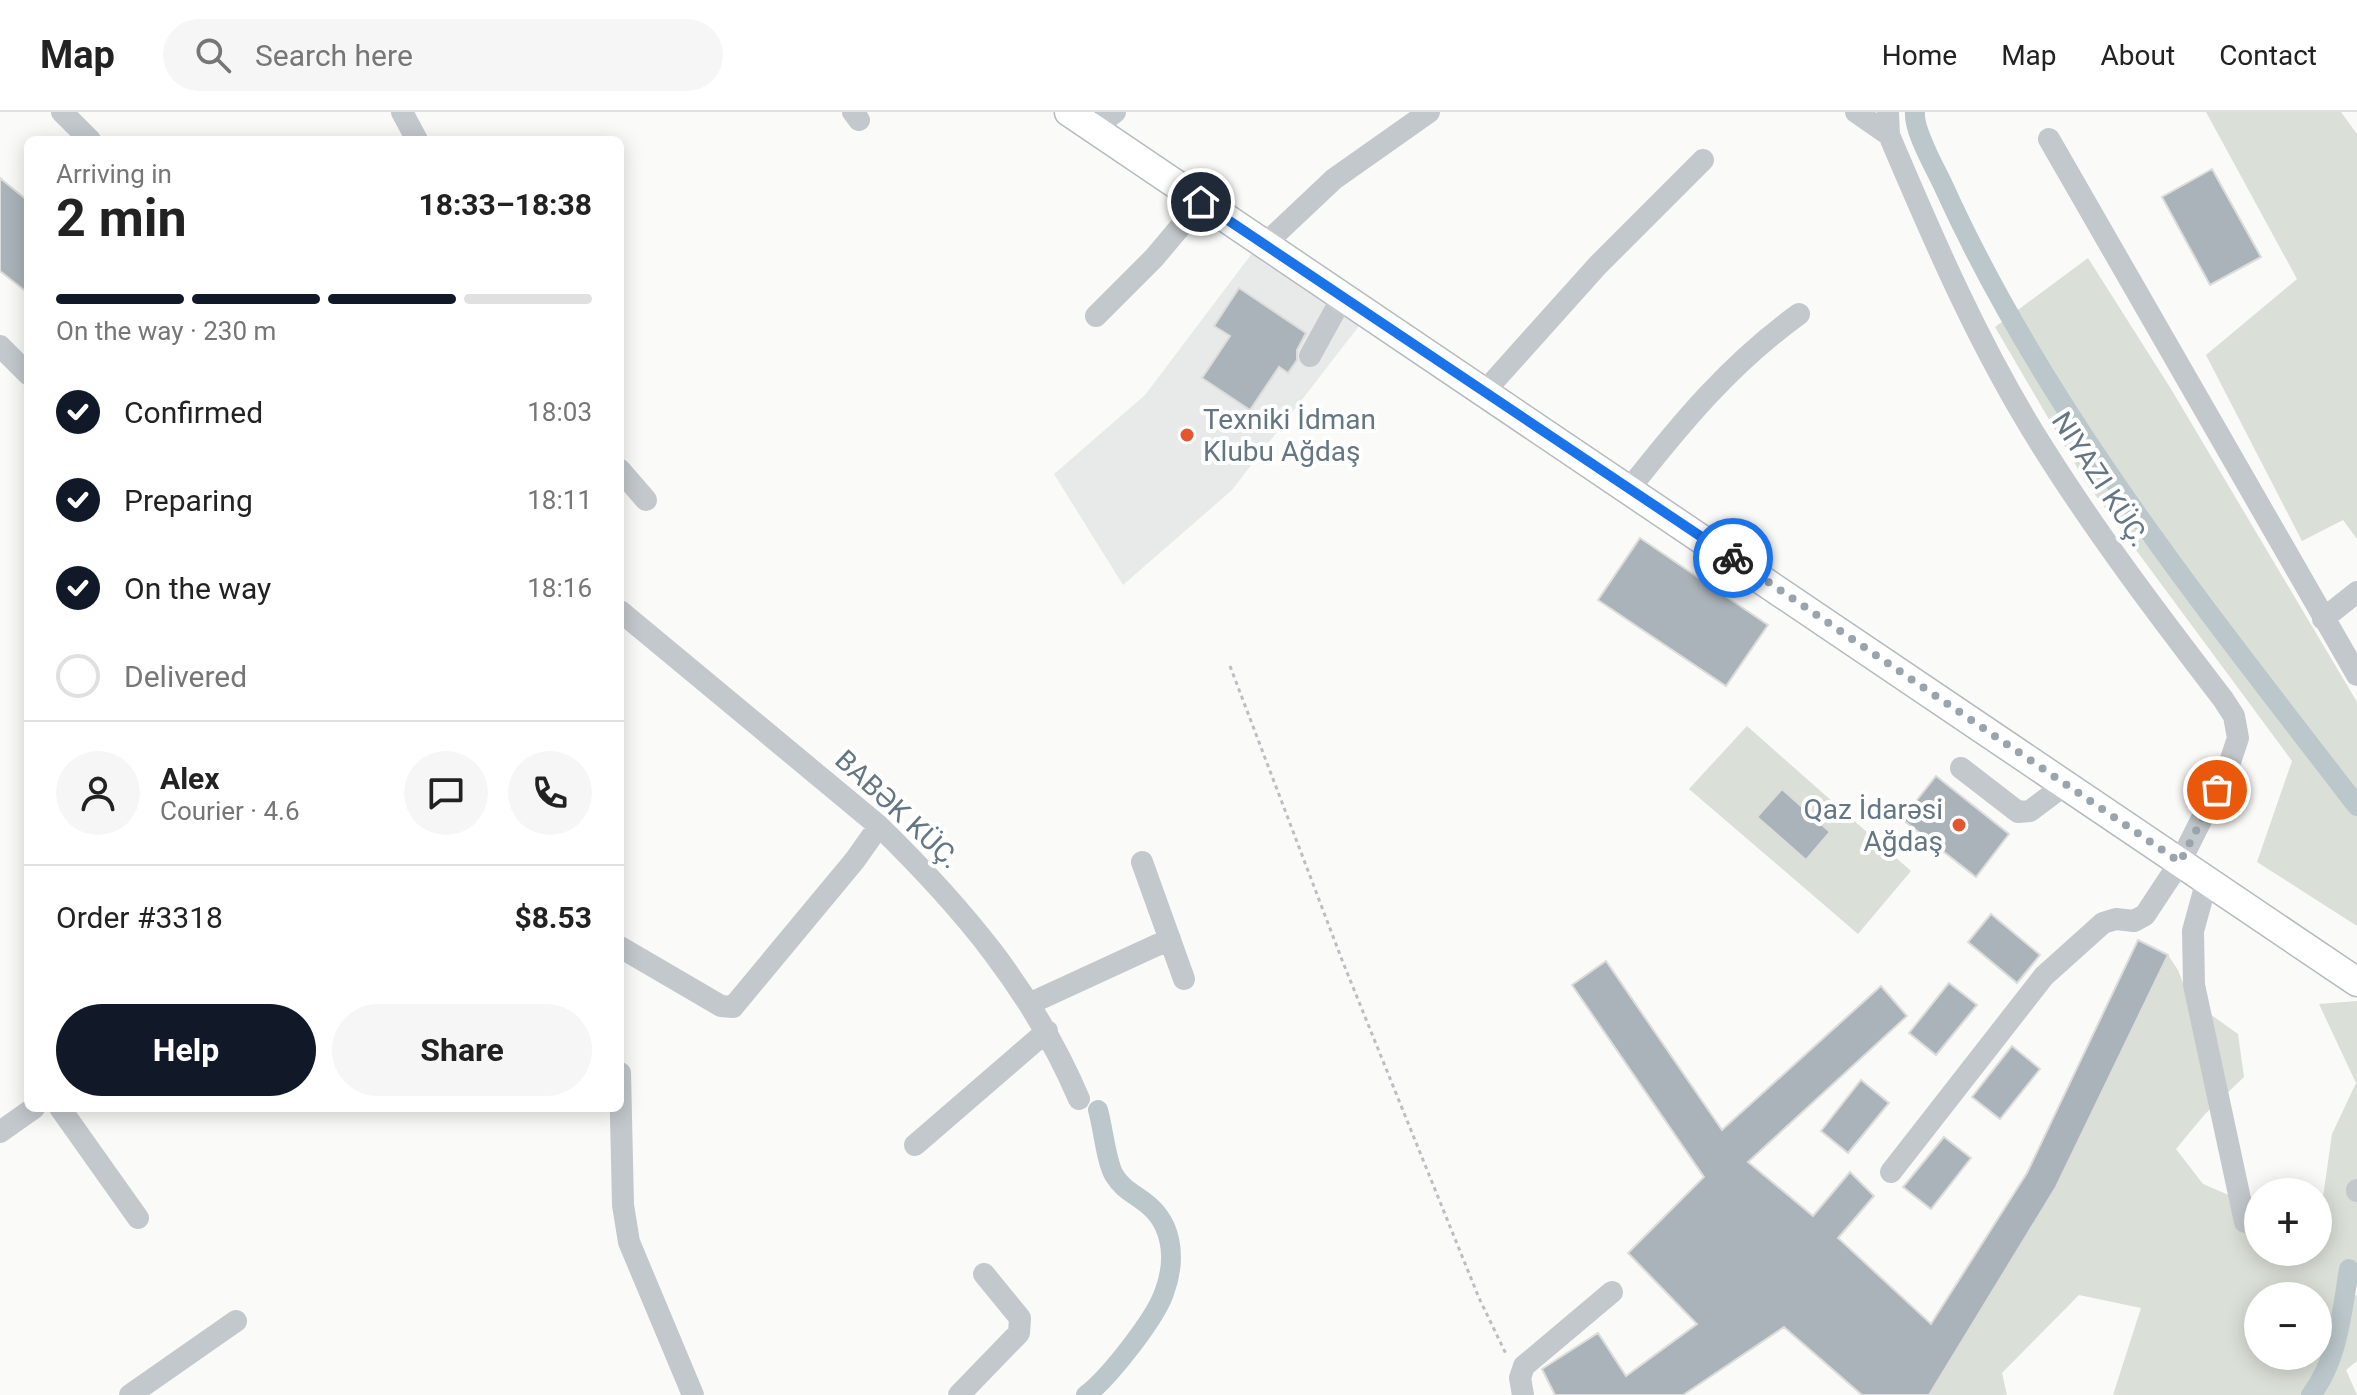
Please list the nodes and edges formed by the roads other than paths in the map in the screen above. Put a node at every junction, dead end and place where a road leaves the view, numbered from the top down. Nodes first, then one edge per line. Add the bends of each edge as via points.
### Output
1 (62, 112) edge
2 (402, 112) edge
3 (1069, 112) edge
4 (1429, 112) edge
5 (1856, 112) edge
6 (1888, 112) edge
7 (1104, 120) edge
8 (1889, 135) junction
9 (86, 136) edge
10 (415, 136) edge
11 (2049, 139) dead end
12 (1703, 160) dead end
13 (1201, 202) junction
14 (1264, 245) junction
15 (1343, 296) junction
16 (1799, 314) dead end
17 (1096, 316) dead end
18 (0, 346) edge
19 (1310, 356) dead end
20 (24, 370) edge
21 (1485, 391) junction
22 (624, 475) edge
23 (1630, 488) junction
24 (646, 500) dead end
25 (2357, 592) edge
26 (624, 614) edge
27 (2323, 619) junction
28 (2357, 675) edge
29 (1961, 768) dead end
30 (2066, 784) junction
31 (879, 826) junction
32 (1142, 862) dead end
33 (2180, 862) junction
34 (2207, 880) junction
35 (1170, 939) junction
36 (624, 949) edge
37 (1184, 979) dead end
38 (2357, 982) edge
39 (1031, 1003) junction
40 (1047, 1031) junction
41 (1079, 1099) dead end
42 (28, 1112) edge
43 (63, 1112) edge
44 (621, 1112) edge
45 (0, 1132) edge
46 (915, 1145) dead end
47 (1891, 1172) dead end
48 (2244, 1217) edge
49 (138, 1218) dead end
50 (984, 1274) dead end
51 (1612, 1292) dead end
52 (236, 1321) dead end
53 (1522, 1386) edge
54 (130, 1395) edge
55 (693, 1395) edge
56 (959, 1395) edge

1 - 9 street
2 - 10 street
3 - 7 main road
4 - 14 street via 1334,179
5 - 8 street
6 - 8 street, NIYAZI KÜÇ.
7 - 13 main road
8 - 33 street, NIYAZI KÜÇ. via 1954,288 2040,444 2136,586 2234,716 2238,738 2229,765
11 - 27 street
12 - 21 street via 1598,265
13 - 14 main road
13 - 17 street
14 - 15 main road
15 - 19 street
15 - 21 main road
16 - 23 street via 1708,392
18 - 20 street
21 - 23 main road
22 - 24 street
23 - 30 main road
25 - 27 street
26 - 31 street, BABƏK KÜÇ.
27 - 28 street
29 - 30 street via 2018,812 2030,811
30 - 33 main road
31 - 36 street via 733,1007 721,1006
31 - 39 street, BABƏK KÜÇ. via 982,937
32 - 35 street
33 - 34 main road
33 - 47 street, NIYAZI KÜÇ. via 2145,915 2103,923 2044,976
34 - 38 main road
34 - 48 street via 2193,931 2194,985
35 - 37 street
35 - 39 street
39 - 40 street, BABƏK KÜÇ.
40 - 41 street, BABƏK KÜÇ.
40 - 46 street
42 - 45 street
43 - 49 street
44 - 55 street via 629,1242
50 - 56 street via 1020,1318 1019,1333
51 - 53 street via 1524,1366
52 - 54 street

